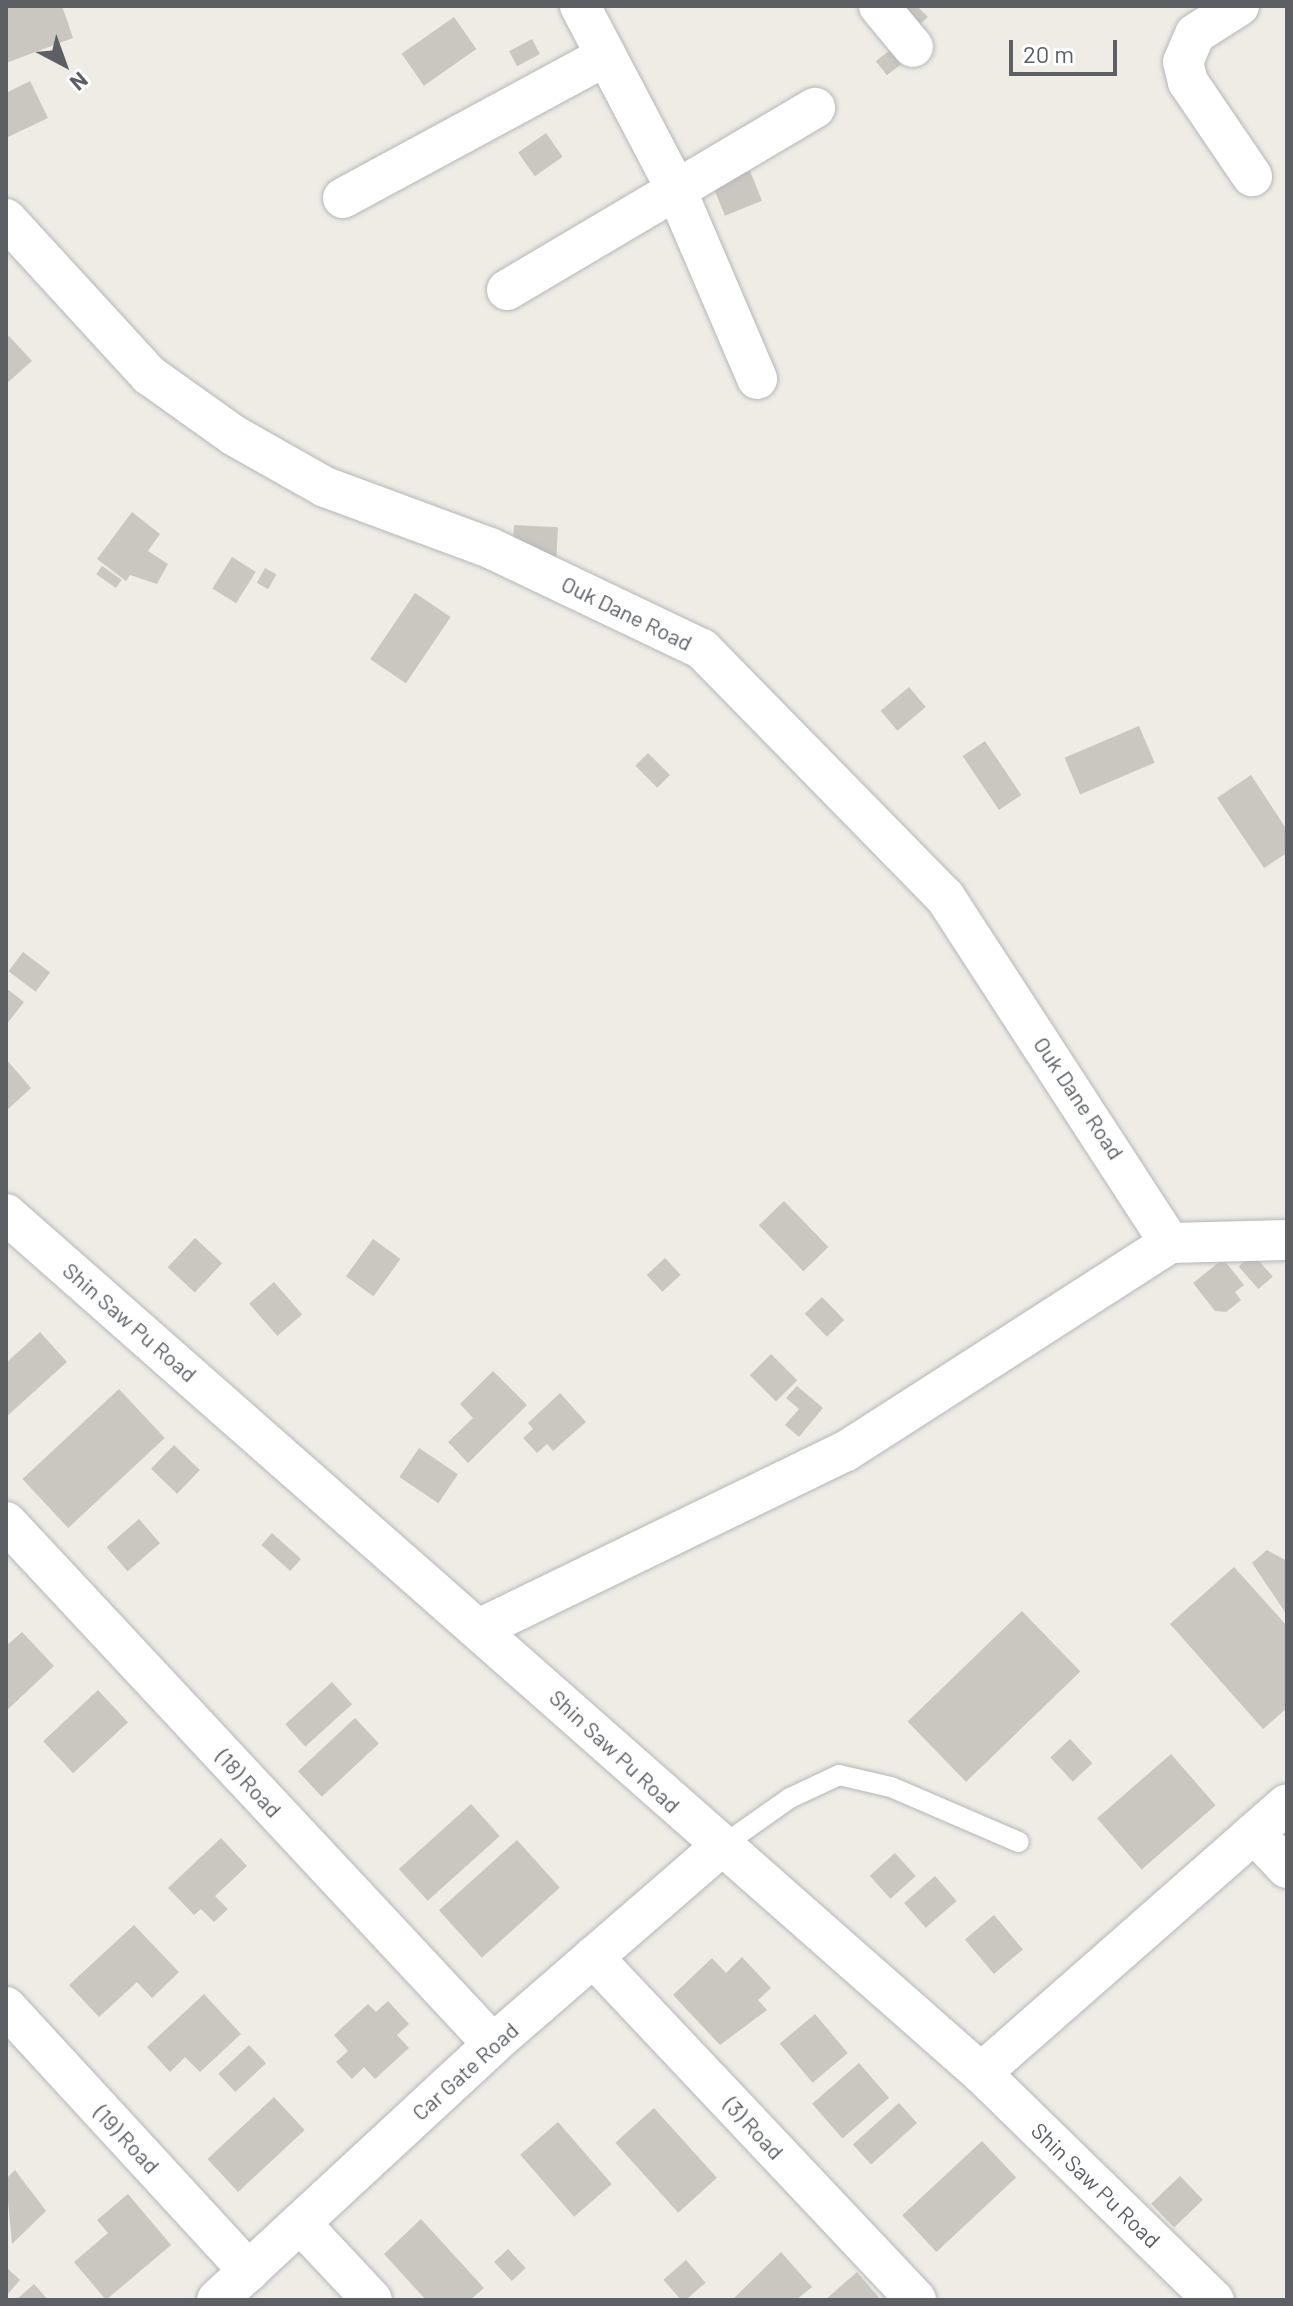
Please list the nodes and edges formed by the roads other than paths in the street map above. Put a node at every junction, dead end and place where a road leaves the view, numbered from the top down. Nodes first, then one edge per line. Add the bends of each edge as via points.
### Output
1 (580, 6) edge
2 (879, 6) edge
3 (1239, 6) edge
4 (913, 47) dead end
5 (606, 56) junction
6 (815, 108) dead end
7 (1252, 176) dead end
8 (674, 185) junction
9 (343, 198) dead end
10 (6, 219) edge
11 (507, 290) dead end
12 (757, 379) dead end
13 (6, 1214) edge
14 (1287, 1240) edge
15 (1170, 1243) junction
16 (6, 1522) edge
17 (481, 1628) junction
18 (1287, 1804) edge
19 (1254, 1833) junction
20 (1019, 1842) dead end
21 (719, 1848) junction
22 (1287, 1868) edge
23 (593, 1957) junction
24 (6, 2007) edge
25 (493, 2044) junction
26 (981, 2073) junction
27 (300, 2223) junction
28 (249, 2271) junction
29 (217, 2300) edge
30 (372, 2300) edge
31 (916, 2300) edge
32 (1214, 2300) edge

1 - 5 street
2 - 4 street
3 - 7 street via 1195,34 1183,62 1188,82
5 - 8 street
5 - 9 street
6 - 8 street
8 - 11 street
8 - 12 street
10 - 15 street, Ouk Dane Road via 149,375 233,435 325,487 490,548 702,649 945,897
13 - 17 street, Shin Saw Pu Road
14 - 15 street
15 - 17 street via 846,1451
16 - 25 street, (18) Road
17 - 21 street, Shin Saw Pu Road
18 - 19 street
19 - 22 street
19 - 26 street
20 - 21 lane via 891,1787 839,1775 790,1798
21 - 23 street, Car Gate Road
21 - 26 street, Shin Saw Pu Road
23 - 25 street, Car Gate Road
23 - 31 street, (3) Road
24 - 28 street, (19) Road
25 - 27 street, Car Gate Road
26 - 32 street, Shin Saw Pu Road
27 - 28 street, Car Gate Road
27 - 30 street
28 - 29 street, Car Gate Road

